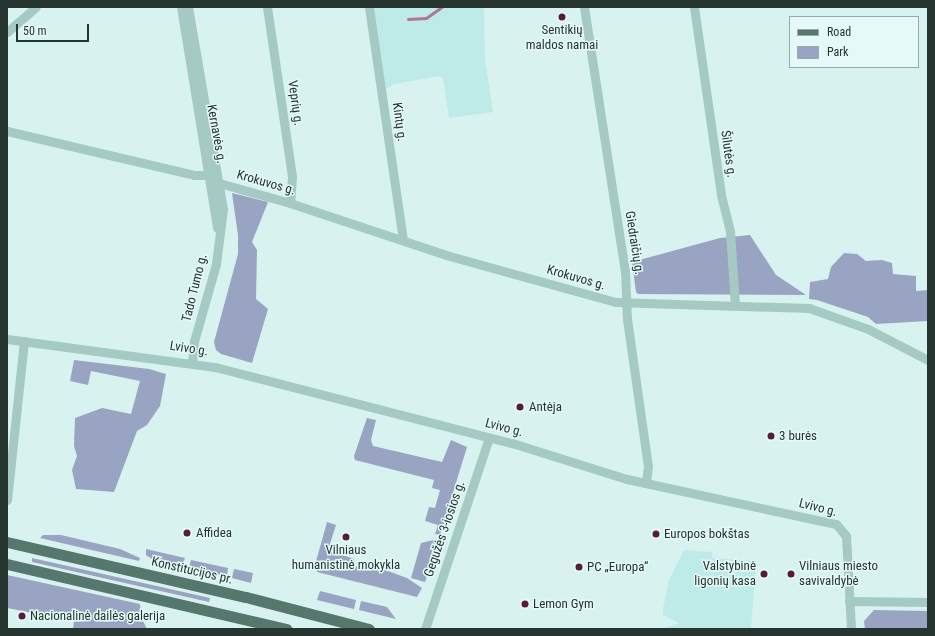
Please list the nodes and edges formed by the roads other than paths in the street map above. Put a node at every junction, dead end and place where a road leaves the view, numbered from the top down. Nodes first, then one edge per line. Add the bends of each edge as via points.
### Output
1 (36, 7) edge
2 (181, 7) edge
3 (188, 7) edge
4 (267, 7) edge
5 (369, 7) edge
6 (584, 7) edge
7 (694, 7) edge
8 (7, 32) edge
9 (7, 131) edge
10 (210, 175) junction
11 (219, 183) junction
12 (290, 203) junction
13 (402, 240) junction
14 (218, 243) junction
15 (627, 303) junction
16 (736, 305) junction
17 (7, 339) edge
18 (24, 340) junction
19 (928, 360) edge
20 (192, 363) junction
21 (489, 438) junction
22 (646, 483) junction
23 (7, 500) edge
24 (7, 542) edge
25 (7, 564) edge
26 (849, 601) junction
27 (928, 602) edge
28 (287, 629) edge
29 (369, 629) edge
30 (425, 629) edge
31 (851, 629) edge

1 - 8 street
2 - 10 street, Kernavės g.
3 - 11 street, Kernavės g.
4 - 12 street, Veprių g. via 292,176
5 - 13 street, Kintų g.
6 - 15 street, Giedraičių g. via 625,271
7 - 16 street, Šilutės g. via 721,195 730,240
9 - 10 street via 194,175
10 - 14 street, Kernavės g.
11 - 12 street, Krokuvos g.
11 - 14 street, Kernavės g. via 223,209
12 - 13 street, Krokuvos g.
13 - 15 street, Krokuvos g. via 565,288
14 - 20 street, Tado Tumo g. via 216,264 194,341
15 - 16 street, Krokuvos g.
15 - 22 street, Giedraičių g. via 648,466
16 - 19 street, Krokuvos g. via 809,308 868,329
17 - 18 street, Lvivo g.
18 - 20 street, Lvivo g.
18 - 23 street
20 - 21 street, Lvivo g. via 240,372
21 - 22 street, Lvivo g.
21 - 30 street, Gegužės 3-iosios g.
22 - 26 street, Lvivo g. via 829,522 841,527 846,536
24 - 29 main road, Konstitucijos pr. via 246,597
25 - 28 main road
26 - 27 street
26 - 31 street, Lvivo g.

